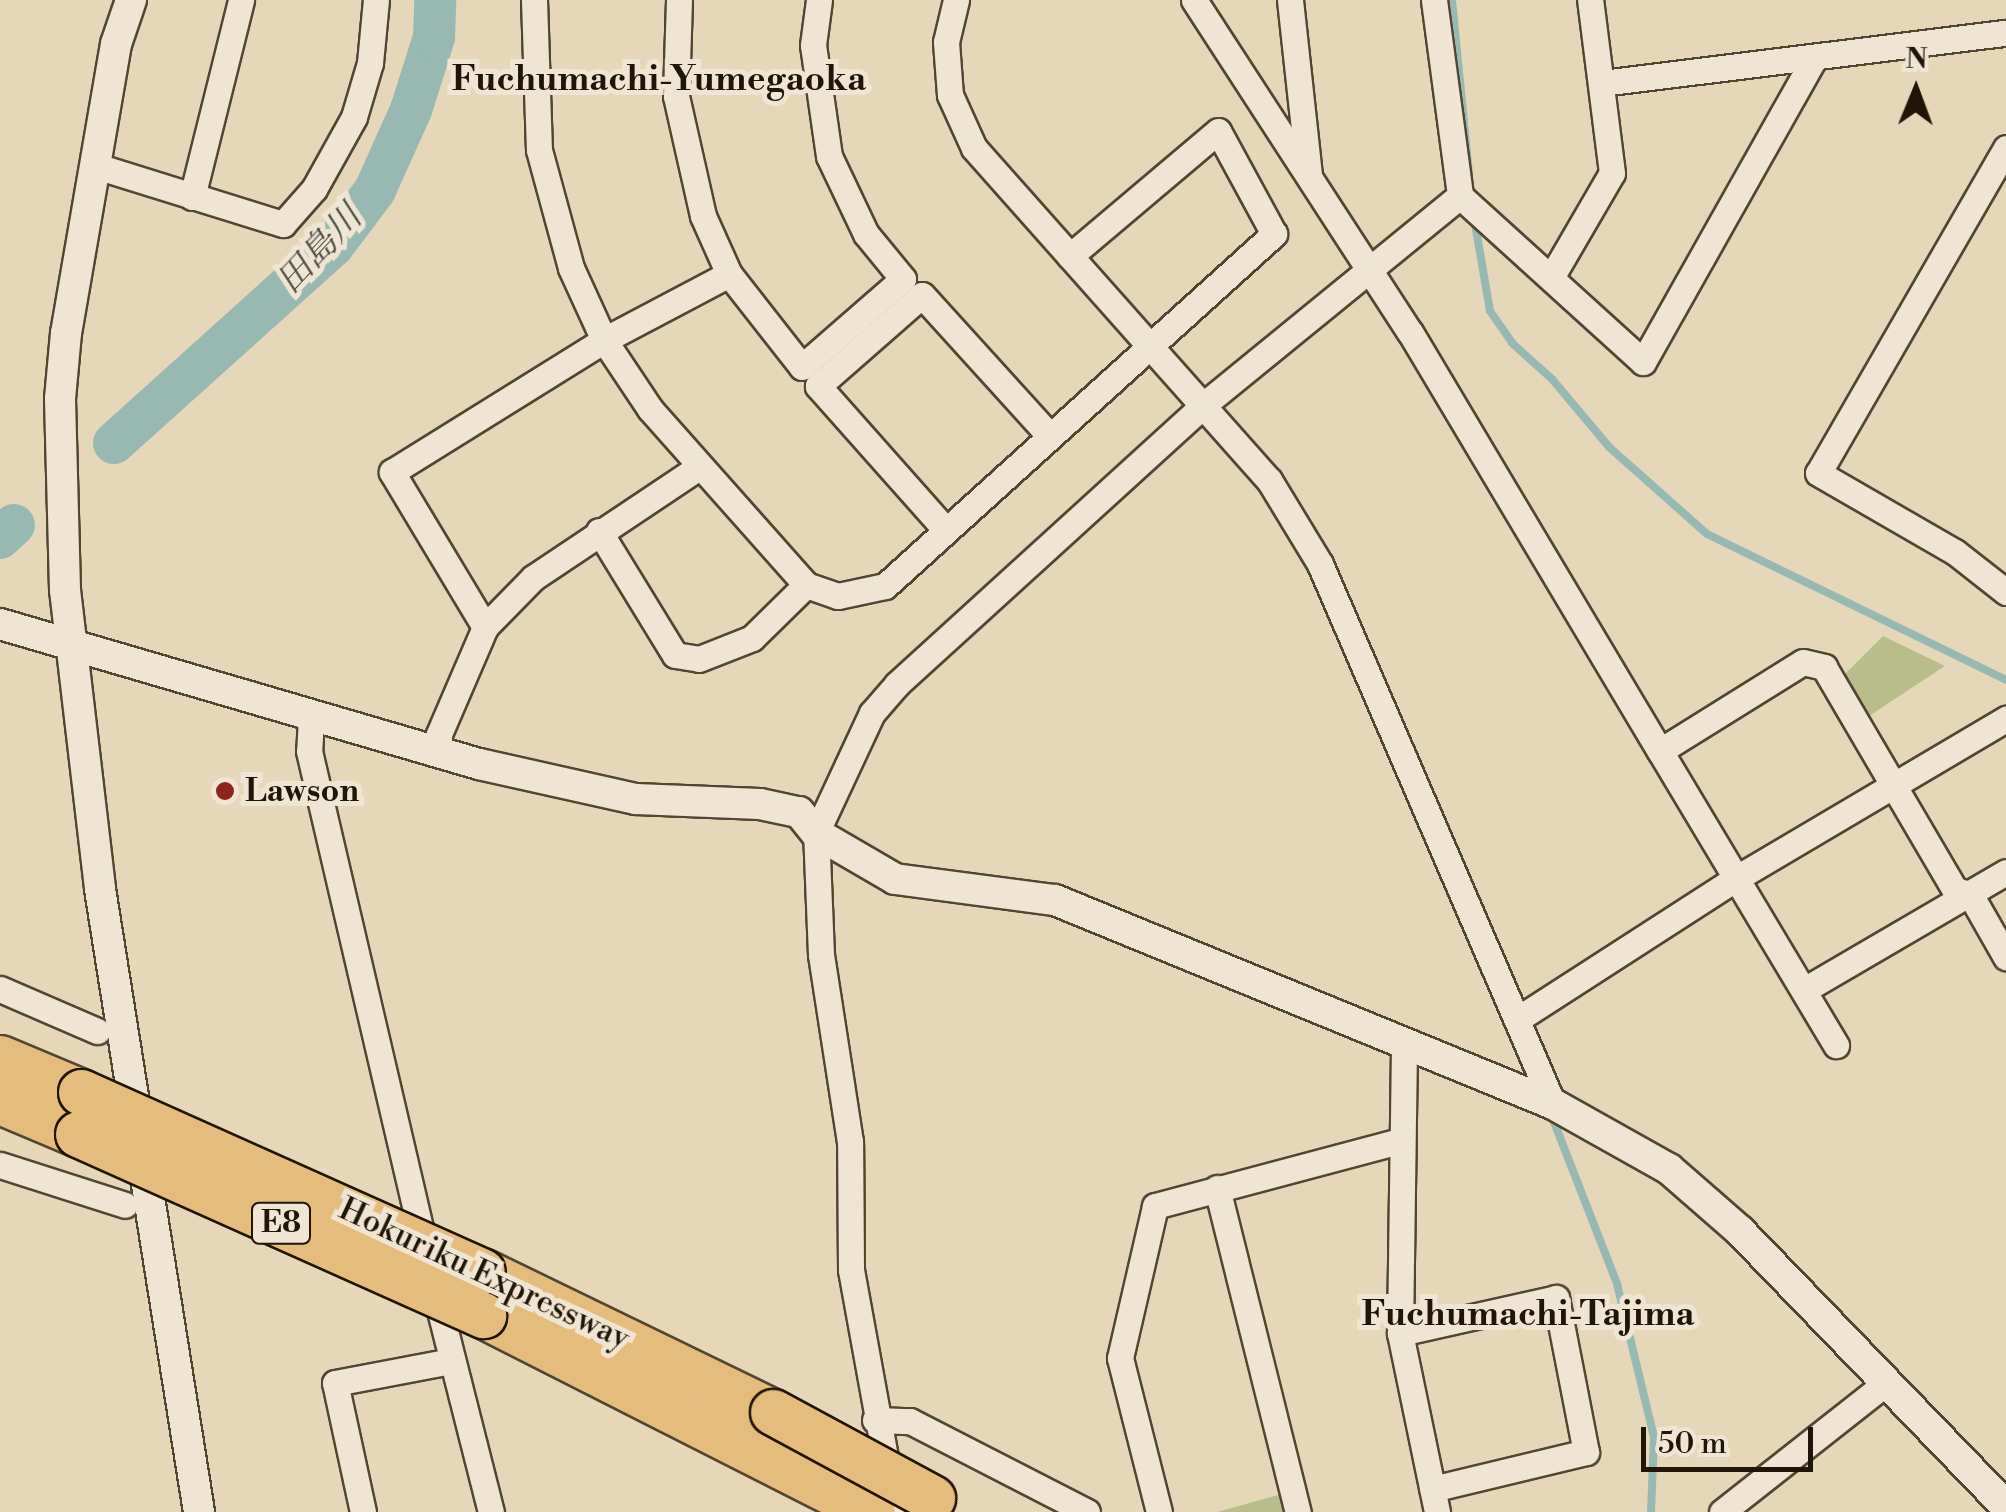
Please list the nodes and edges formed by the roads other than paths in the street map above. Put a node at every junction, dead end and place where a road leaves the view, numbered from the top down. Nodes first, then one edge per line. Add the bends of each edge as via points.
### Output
1 (130, 0) edge
2 (241, 0) edge
3 (376, 0) edge
4 (534, 0) edge
5 (678, 0) edge
6 (819, 0) edge
7 (1194, 0) edge
8 (1290, 0) edge
9 (1434, 0) edge
10 (1590, 0) edge
11 (952, 1) edge
12 (2006, 33) edge
13 (1812, 60) junction
14 (1602, 84) junction
15 (2006, 148) edge
16 (93, 164) junction
17 (1310, 178) junction
18 (1460, 196) junction
19 (192, 197) junction
20 (1070, 256) junction
21 (1366, 268) junction
22 (729, 274) junction
23 (1552, 276) junction
24 (604, 340) junction
25 (1148, 344) junction
26 (1201, 407) junction
27 (1049, 434) junction
28 (699, 467) junction
29 (944, 528) junction
30 (598, 531) junction
31 (806, 585) junction
32 (2006, 592) edge
33 (0, 624) edge
34 (485, 627) junction
35 (68, 646) junction
36 (310, 717) junction
37 (2006, 719) edge
38 (1660, 751) junction
39 (439, 752) junction
40 (1894, 786) junction
41 (816, 833) junction
42 (2006, 872) edge
43 (1735, 879) junction
44 (1970, 894) junction
45 (2006, 957) edge
46 (0, 989) edge
47 (1804, 990) junction
48 (1521, 1018) junction
49 (97, 1030) dead end
50 (1836, 1045) dead end
51 (1404, 1047) junction
52 (0, 1058) edge
53 (0, 1101) edge
54 (1553, 1104) junction
55 (79, 1113) junction
56 (1399, 1141) junction
57 (0, 1165) edge
58 (1218, 1188) junction
59 (125, 1205) dead end
60 (483, 1293) junction
61 (1400, 1333) junction
62 (451, 1361) junction
63 (1886, 1383) junction
64 (875, 1420) junction
65 (1435, 1500) edge
66 (2006, 1506) edge
67 (928, 1507) edge
68 (200, 1512) edge
69 (363, 1512) edge
70 (491, 1512) edge
71 (872, 1512) edge
72 (1087, 1512) edge
73 (1159, 1512) edge
74 (1298, 1512) edge
75 (1722, 1512) edge

1 - 16 street
2 - 19 street
3 - 19 street via 370,63 354,117 314,189 283,224
4 - 24 street via 539,150 571,268
5 - 22 street via 674,44 684,154
6 - 22 street via 813,45 829,156 866,234 902,278 802,367
7 - 17 street
8 - 17 street
9 - 18 street
10 - 14 street
11 - 20 street via 946,42 950,95 974,148
12 - 13 street
13 - 14 street
13 - 23 street via 1643,362
14 - 23 street via 1612,174
15 - 32 street via 1818,473 1956,552
16 - 19 street
16 - 35 street via 60,399
17 - 21 street
18 - 21 street
18 - 23 street
20 - 25 street
20 - 25 street via 1218,131 1274,234
21 - 26 street
21 - 38 street
22 - 24 street
24 - 28 street
24 - 34 street via 392,472
25 - 26 street
25 - 27 street
26 - 41 street via 897,684 872,713
26 - 48 street via 1269,480 1320,564
27 - 29 street
27 - 29 street via 922,295 818,386
28 - 30 street
28 - 31 street
29 - 31 street via 885,586 838,596
30 - 31 street via 675,655 699,659 752,638
30 - 34 street via 533,578
33 - 35 street
34 - 39 street via 439,734
35 - 36 street
35 - 68 street
36 - 39 street
36 - 62 street via 309,751
37 - 40 street
38 - 40 street via 1802,662 1824,667
38 - 43 street
39 - 41 street via 636,799 786,809 799,812
40 - 43 street
40 - 44 street via 1955,890
41 - 51 street via 895,879 1055,900
41 - 64 street via 821,955 850,1142 851,1270
42 - 44 street
43 - 47 street
43 - 48 street
44 - 45 street
44 - 47 street
46 - 49 street
47 - 50 street
48 - 54 street
51 - 54 street
51 - 56 street
52 - 55 highway, Hokuriku Expressway / E8
53 - 55 highway, Hokuriku Expressway / E8
54 - 63 street via 1668,1169 1740,1231
55 - 60 highway, Hokuriku Expressway / E8, bridge
56 - 58 street
56 - 61 street
57 - 59 street
58 - 73 street via 1155,1206 1120,1358
58 - 74 street
60 - 67 highway, Hokuriku Expressway / E8, bridge via 773,1412
60 - 71 highway, Hokuriku Expressway / E8
61 - 65 street
61 - 65 street via 1556,1298 1586,1452
62 - 69 street via 335,1383
62 - 70 street
63 - 66 street
63 - 75 street
64 - 67 street
64 - 72 street via 910,1421

